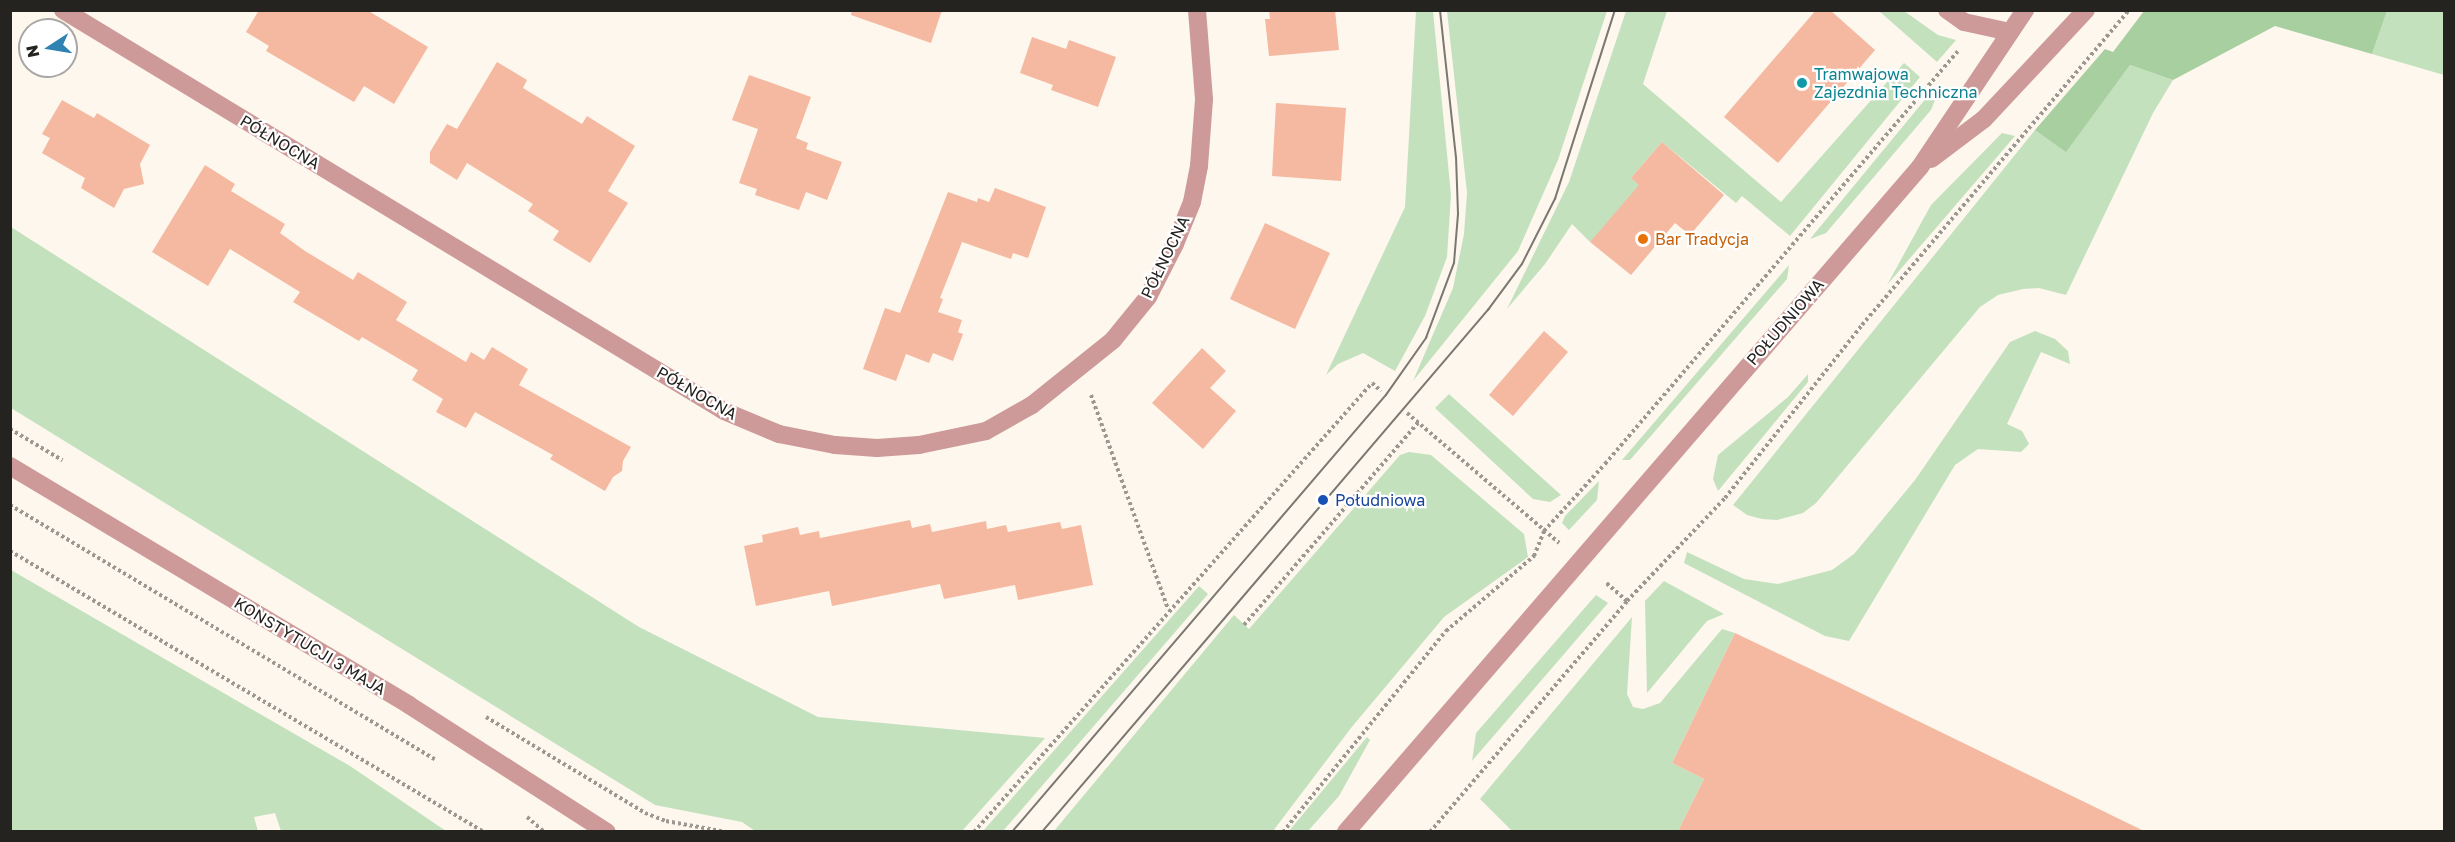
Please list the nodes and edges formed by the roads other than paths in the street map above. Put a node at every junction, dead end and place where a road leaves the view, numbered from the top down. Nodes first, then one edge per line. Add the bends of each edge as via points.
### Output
1 (63, 10) edge
2 (1197, 10) edge
3 (1947, 10) edge
4 (2025, 10) edge
5 (2086, 10) edge
6 (2010, 32) junction
7 (1920, 167) junction
8 (10, 466) edge
9 (607, 831) edge
10 (1346, 831) edge

1 - 2 street, PÓŁNOCNA via 724,411 779,434 877,448 919,445 986,431 1032,405 1081,368 1113,340 1148,297 1192,202 1199,166 1204,99
3 - 6 street via 1964,22
4 - 6 street, POŁUDNIOWA
5 - 7 street, POŁUDNIOWA via 1984,118
6 - 7 street, POŁUDNIOWA
7 - 10 street, POŁUDNIOWA
8 - 9 street, KONSTYTUCJI 3 MAJA via 409,705

